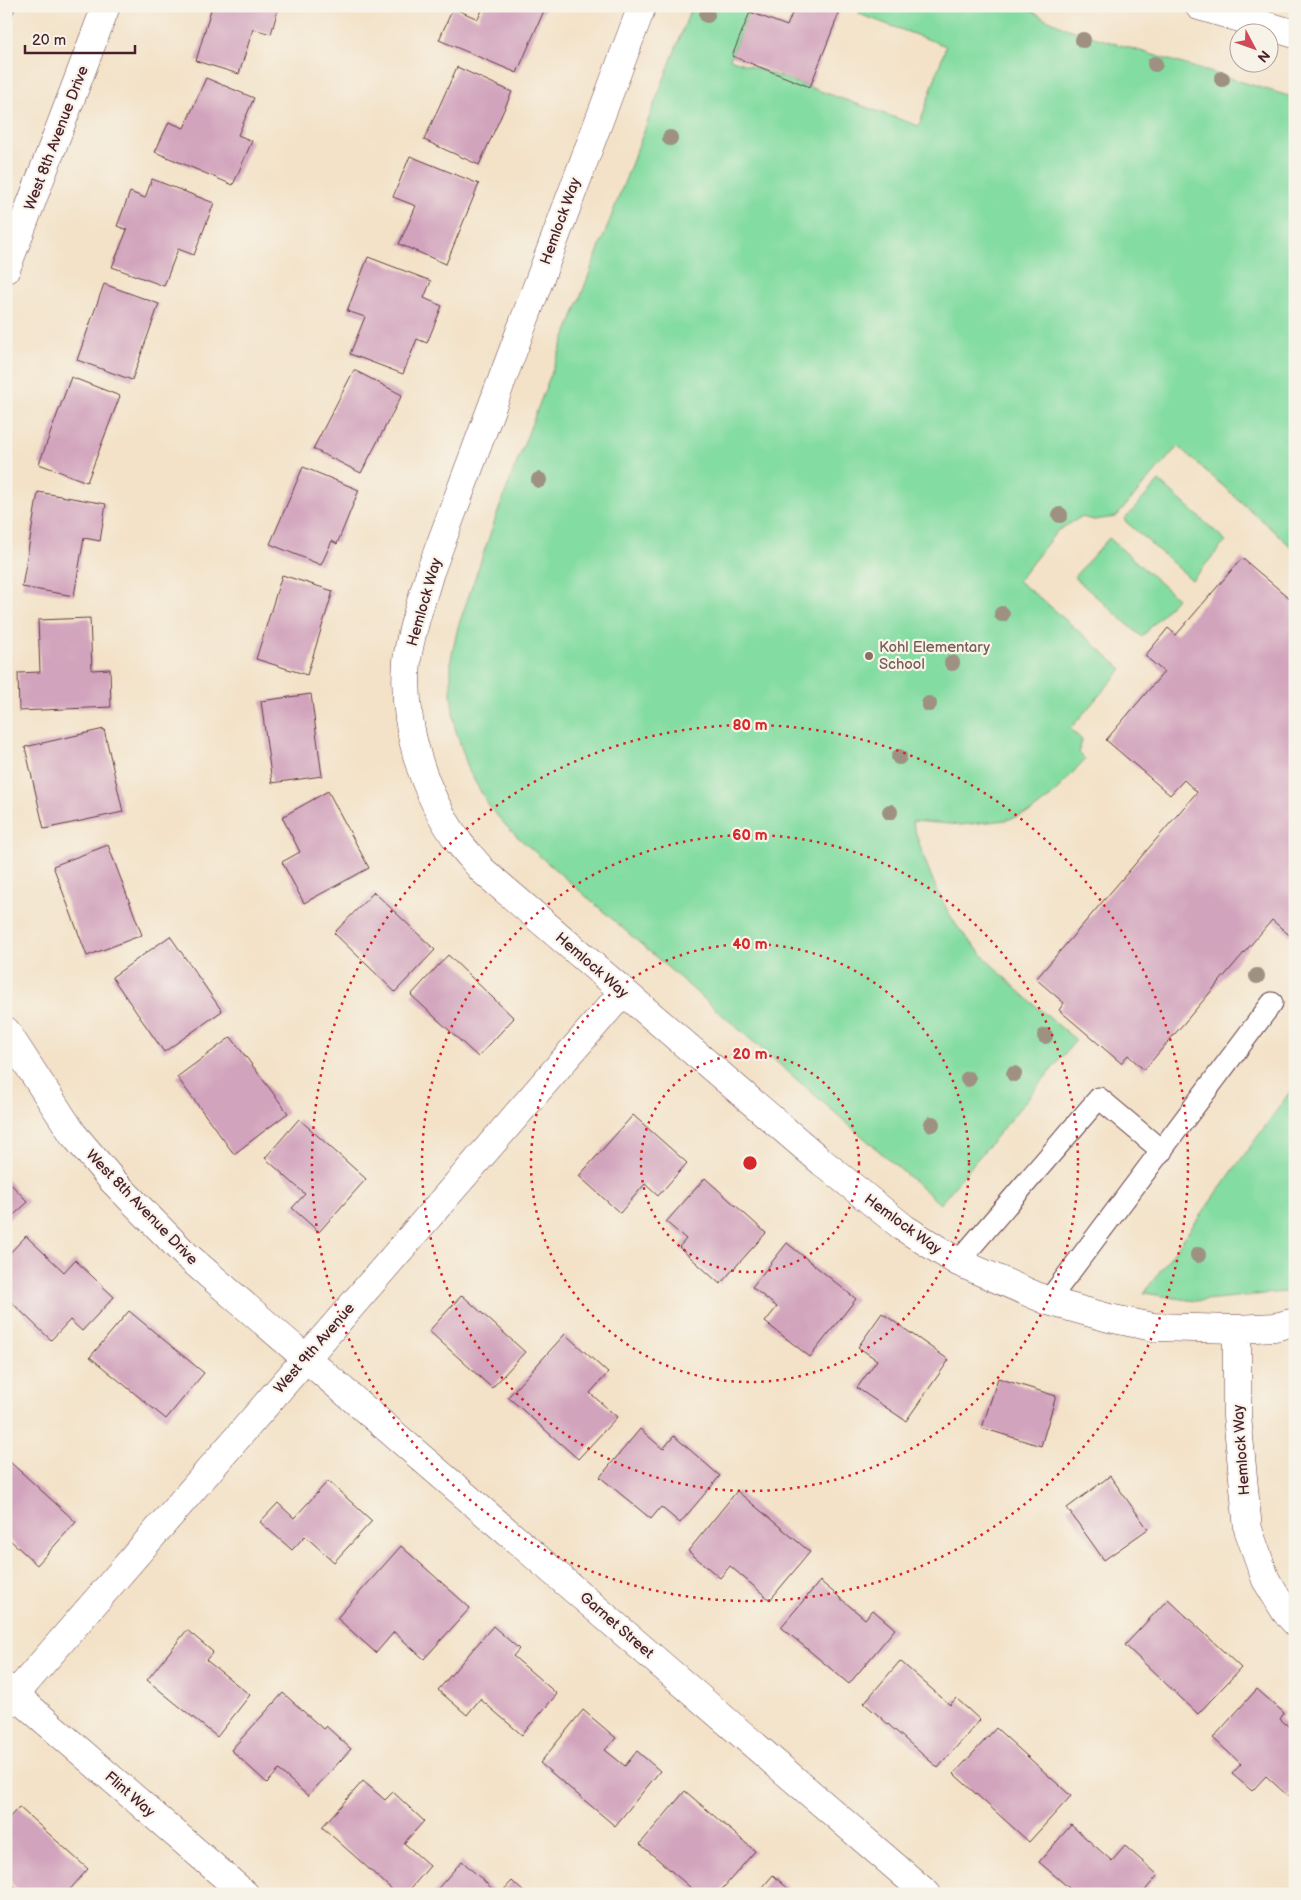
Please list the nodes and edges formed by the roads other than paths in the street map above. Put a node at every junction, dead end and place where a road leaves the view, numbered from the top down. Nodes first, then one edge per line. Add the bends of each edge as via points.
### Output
1 (106, 6) edge
2 (642, 6) edge
3 (1206, 7) edge
4 (1295, 34) edge
5 (6, 270) edge
6 (623, 992) junction
7 (1272, 1003) dead end
8 (6, 1032) edge
9 (1162, 1151) junction
10 (958, 1262) junction
11 (1048, 1302) junction
12 (1295, 1322) edge
13 (1237, 1329) junction
14 (306, 1357) junction
15 (1295, 1622) edge
16 (9, 1696) edge
17 (245, 1894) edge
18 (928, 1894) edge

1 - 5 street, West 8th Avenue Drive
2 - 6 street, Hemlock Way via 430,572 407,659 410,730 423,776 434,802 460,844 482,870
3 - 4 street
6 - 10 street, Hemlock Way via 822,1162 904,1228
6 - 14 street, West 9th Avenue
7 - 9 lane
8 - 14 street, West 8th Avenue Drive via 73,1134 113,1181 185,1254
9 - 10 lane via 1099,1098
9 - 11 lane
10 - 11 street, Hemlock Way
11 - 13 street, Hemlock Way via 1153,1327
12 - 13 street
13 - 15 street, Hemlock Way via 1237,1416 1248,1529 1266,1580
14 - 16 street, West 9th Avenue
14 - 18 street, Garnet Street
16 - 17 street, Flint Way

